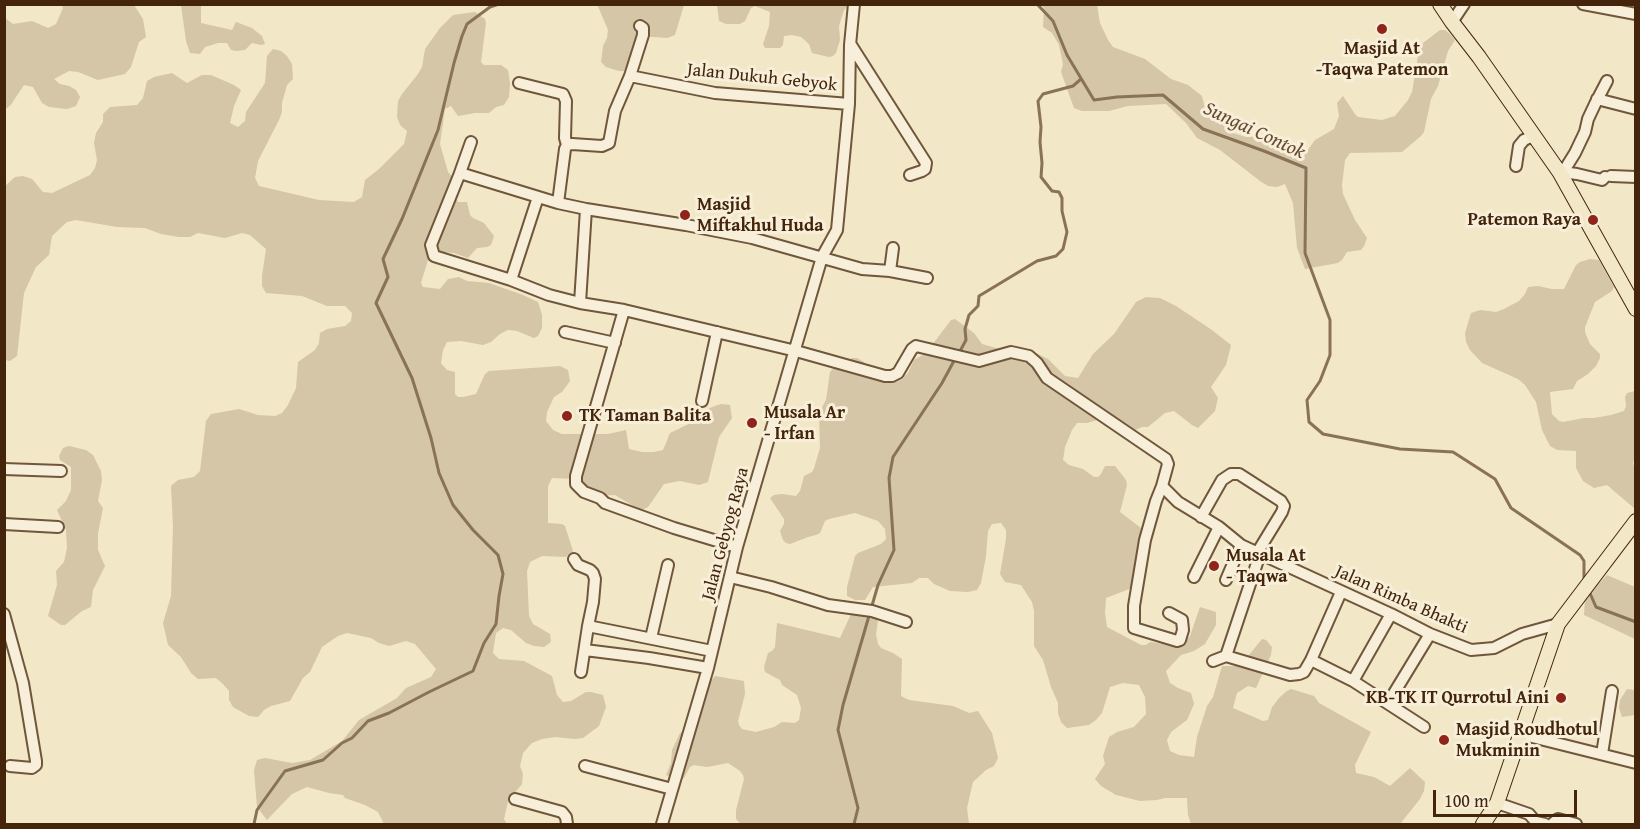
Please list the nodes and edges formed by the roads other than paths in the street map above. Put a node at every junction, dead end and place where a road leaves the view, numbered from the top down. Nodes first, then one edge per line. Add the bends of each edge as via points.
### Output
1 (854, 4) edge
2 (1440, 4) edge
3 (1464, 4) edge
4 (1584, 4) edge
5 (1622, 8) edge
6 (1635, 14) edge
7 (1452, 22) junction
8 (640, 26) dead end
9 (850, 45) junction
10 (630, 76) junction
11 (1607, 81) dead end
12 (519, 83) dead end
13 (1597, 99) junction
14 (849, 104) junction
15 (1635, 109) edge
16 (1533, 136) junction
17 (471, 142) dead end
18 (567, 145) junction
19 (1516, 166) dead end
20 (460, 172) junction
21 (1560, 174) junction
22 (910, 175) dead end
23 (1635, 177) edge
24 (538, 197) junction
25 (558, 203) junction
26 (586, 209) junction
27 (893, 248) dead end
28 (822, 257) junction
29 (890, 271) junction
30 (927, 278) dead end
31 (511, 279) junction
32 (580, 303) junction
33 (1635, 309) edge
34 (624, 310) junction
35 (565, 332) dead end
36 (717, 332) junction
37 (615, 344) junction
38 (796, 351) junction
39 (702, 401) dead end
40 (4, 469) edge
41 (61, 471) dead end
42 (1162, 486) junction
43 (1202, 517) junction
44 (1635, 521) edge
45 (4, 524) edge
46 (57, 527) dead end
47 (1219, 527) junction
48 (1241, 545) junction
49 (737, 547) junction
50 (1259, 554) junction
51 (574, 559) dead end
52 (668, 565) dead end
53 (730, 577) junction
54 (1194, 577) dead end
55 (1226, 580) dead end
56 (1341, 592) junction
57 (1169, 613) dead end
58 (4, 614) edge
59 (1391, 614) junction
60 (906, 622) dead end
61 (1558, 624) junction
62 (592, 627) junction
63 (1430, 634) junction
64 (651, 638) junction
65 (585, 650) junction
66 (712, 651) junction
67 (1227, 656) junction
68 (1311, 660) junction
69 (1213, 662) dead end
70 (708, 668) junction
71 (581, 672) dead end
72 (1353, 681) junction
73 (1612, 691) dead end
74 (1388, 703) junction
75 (1424, 727) dead end
76 (1520, 734) junction
77 (1602, 754) junction
78 (1635, 763) edge
79 (10, 766) dead end
80 (585, 766) dead end
81 (672, 789) junction
82 (515, 799) dead end
83 (1497, 803) junction
84 (567, 825) edge
85 (662, 825) edge
86 (1483, 825) edge
87 (1545, 825) edge
88 (1552, 825) edge
89 (1576, 825) edge

1 - 9 street, Jalan Gebyog Raya
2 - 7 main road
3 - 7 street
4 - 5 street
5 - 6 street
7 - 16 main road
8 - 10 street via 643,35
9 - 14 street, Jalan Gebyog Raya
9 - 22 street via 926,163 925,169
10 - 14 street, Jalan Dukuh Gebyok via 715,93
10 - 18 street via 615,111 609,143
11 - 13 street
12 - 18 street via 563,94
13 - 15 street
13 - 21 street via 1575,153
14 - 28 street, Jalan Gebyog Raya via 837,230
16 - 19 street via 1519,147
16 - 21 main road
17 - 20 street
18 - 25 street
20 - 24 street
20 - 31 street via 431,245 434,256
21 - 23 street via 1602,180
21 - 33 main road
24 - 25 street
24 - 31 street
25 - 26 street
26 - 28 street via 752,238
26 - 32 street
27 - 29 street
28 - 29 street via 862,269
28 - 38 street, Jalan Gebyog Raya
29 - 30 street
31 - 32 street
32 - 34 street
34 - 36 street
34 - 37 street
35 - 37 street
36 - 38 street
36 - 39 street
37 - 49 street via 576,484 605,503
38 - 42 street via 892,376 916,346 979,361 1011,352 1029,356 1047,378 1166,459
38 - 49 street, Jalan Gebyog Raya
40 - 41 street
42 - 43 street, Jalan Rimba Bhakti
42 - 57 street via 1145,540 1134,628 1178,641 1182,620
43 - 47 street, Jalan Rimba Bhakti
43 - 50 street via 1222,480 1231,474 1239,474 1281,501 1282,512
44 - 61 main road
45 - 46 street
47 - 48 street, Jalan Rimba Bhakti
47 - 54 street
48 - 50 street, Jalan Rimba Bhakti
48 - 55 street
49 - 53 street, Jalan Gebyog Raya
50 - 56 street, Jalan Rimba Bhakti
50 - 67 street
51 - 62 street via 590,570 595,579
52 - 64 street
53 - 60 street
53 - 66 street, Jalan Gebyog Raya
56 - 59 street, Jalan Rimba Bhakti
56 - 68 street
58 - 79 street via 23,683 36,761 32,768
59 - 63 street, Jalan Rimba Bhakti
59 - 72 street
61 - 63 street, Jalan Rimba Bhakti via 1522,634 1494,648 1471,650
61 - 76 main road
62 - 64 street
62 - 65 street
63 - 74 street
64 - 66 street
65 - 70 street
65 - 71 street
66 - 70 street, Jalan Gebyog Raya
67 - 68 street via 1290,675 1304,672
67 - 69 street
68 - 72 street
70 - 81 street, Jalan Gebyog Raya
72 - 74 street
73 - 77 street
74 - 75 street
76 - 77 street
76 - 83 main road
77 - 78 street
80 - 81 street
81 - 85 street, Jalan Gebyog Raya
82 - 84 street via 561,812
83 - 86 main road
83 - 87 street via 1529,814
88 - 89 street via 1558,819

